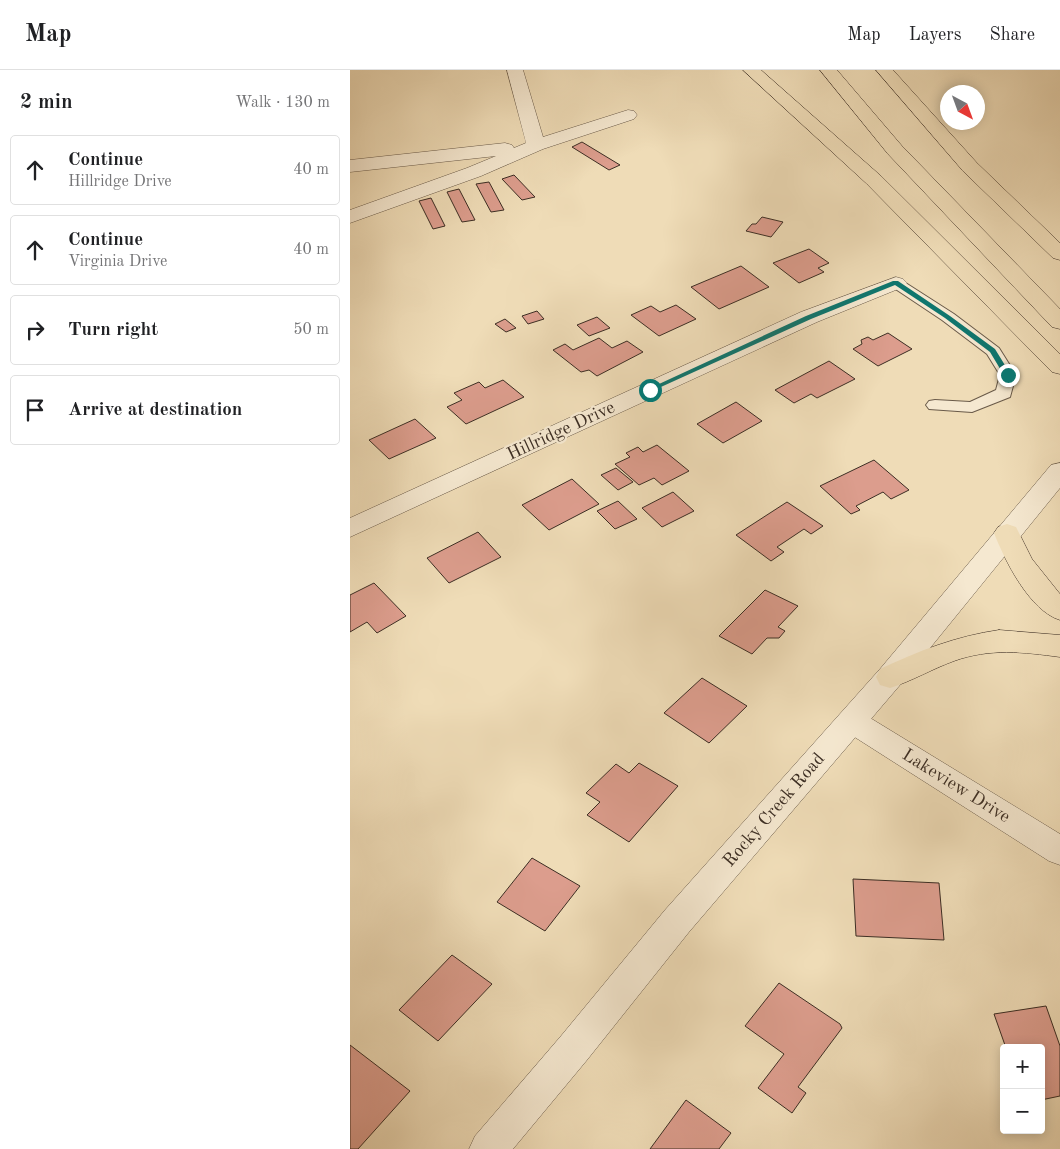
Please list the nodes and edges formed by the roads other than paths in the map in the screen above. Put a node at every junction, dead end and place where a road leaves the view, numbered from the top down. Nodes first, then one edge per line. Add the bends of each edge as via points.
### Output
1 (515, 70) edge
2 (751, 70) edge
3 (828, 70) edge
4 (884, 70) edge
5 (628, 115) dead end
6 (536, 145) junction
7 (350, 166) edge
8 (350, 216) edge
9 (1060, 254) edge
10 (896, 282) joint
11 (1060, 322) edge
12 (1060, 367) edge
13 (935, 405) dead end
14 (1060, 471) edge
15 (350, 528) edge
16 (1007, 533) junction
17 (1060, 610) edge
18 (1060, 646) edge
19 (890, 676) junction
20 (852, 720) junction
21 (1060, 851) edge
22 (488, 1149) edge

1 - 6 street
2 - 12 highway via 874,180
3 - 11 highway via 895,150
4 - 9 highway via 970,167
5 - 6 street
6 - 7 street
6 - 8 street via 474,172
10 - 13 lane via 993,351 1008,375 1004,392 972,407
10 - 15 street, Hillridge Drive via 809,317
14 - 16 street, Rocky Creek Road
16 - 17 highway via 1026,573
16 - 19 street, Rocky Creek Road
18 - 19 highway via 999,641 964,647
19 - 20 street, Rocky Creek Road
20 - 21 street, Lakeview Drive
20 - 22 street, Rocky Creek Road via 677,921

